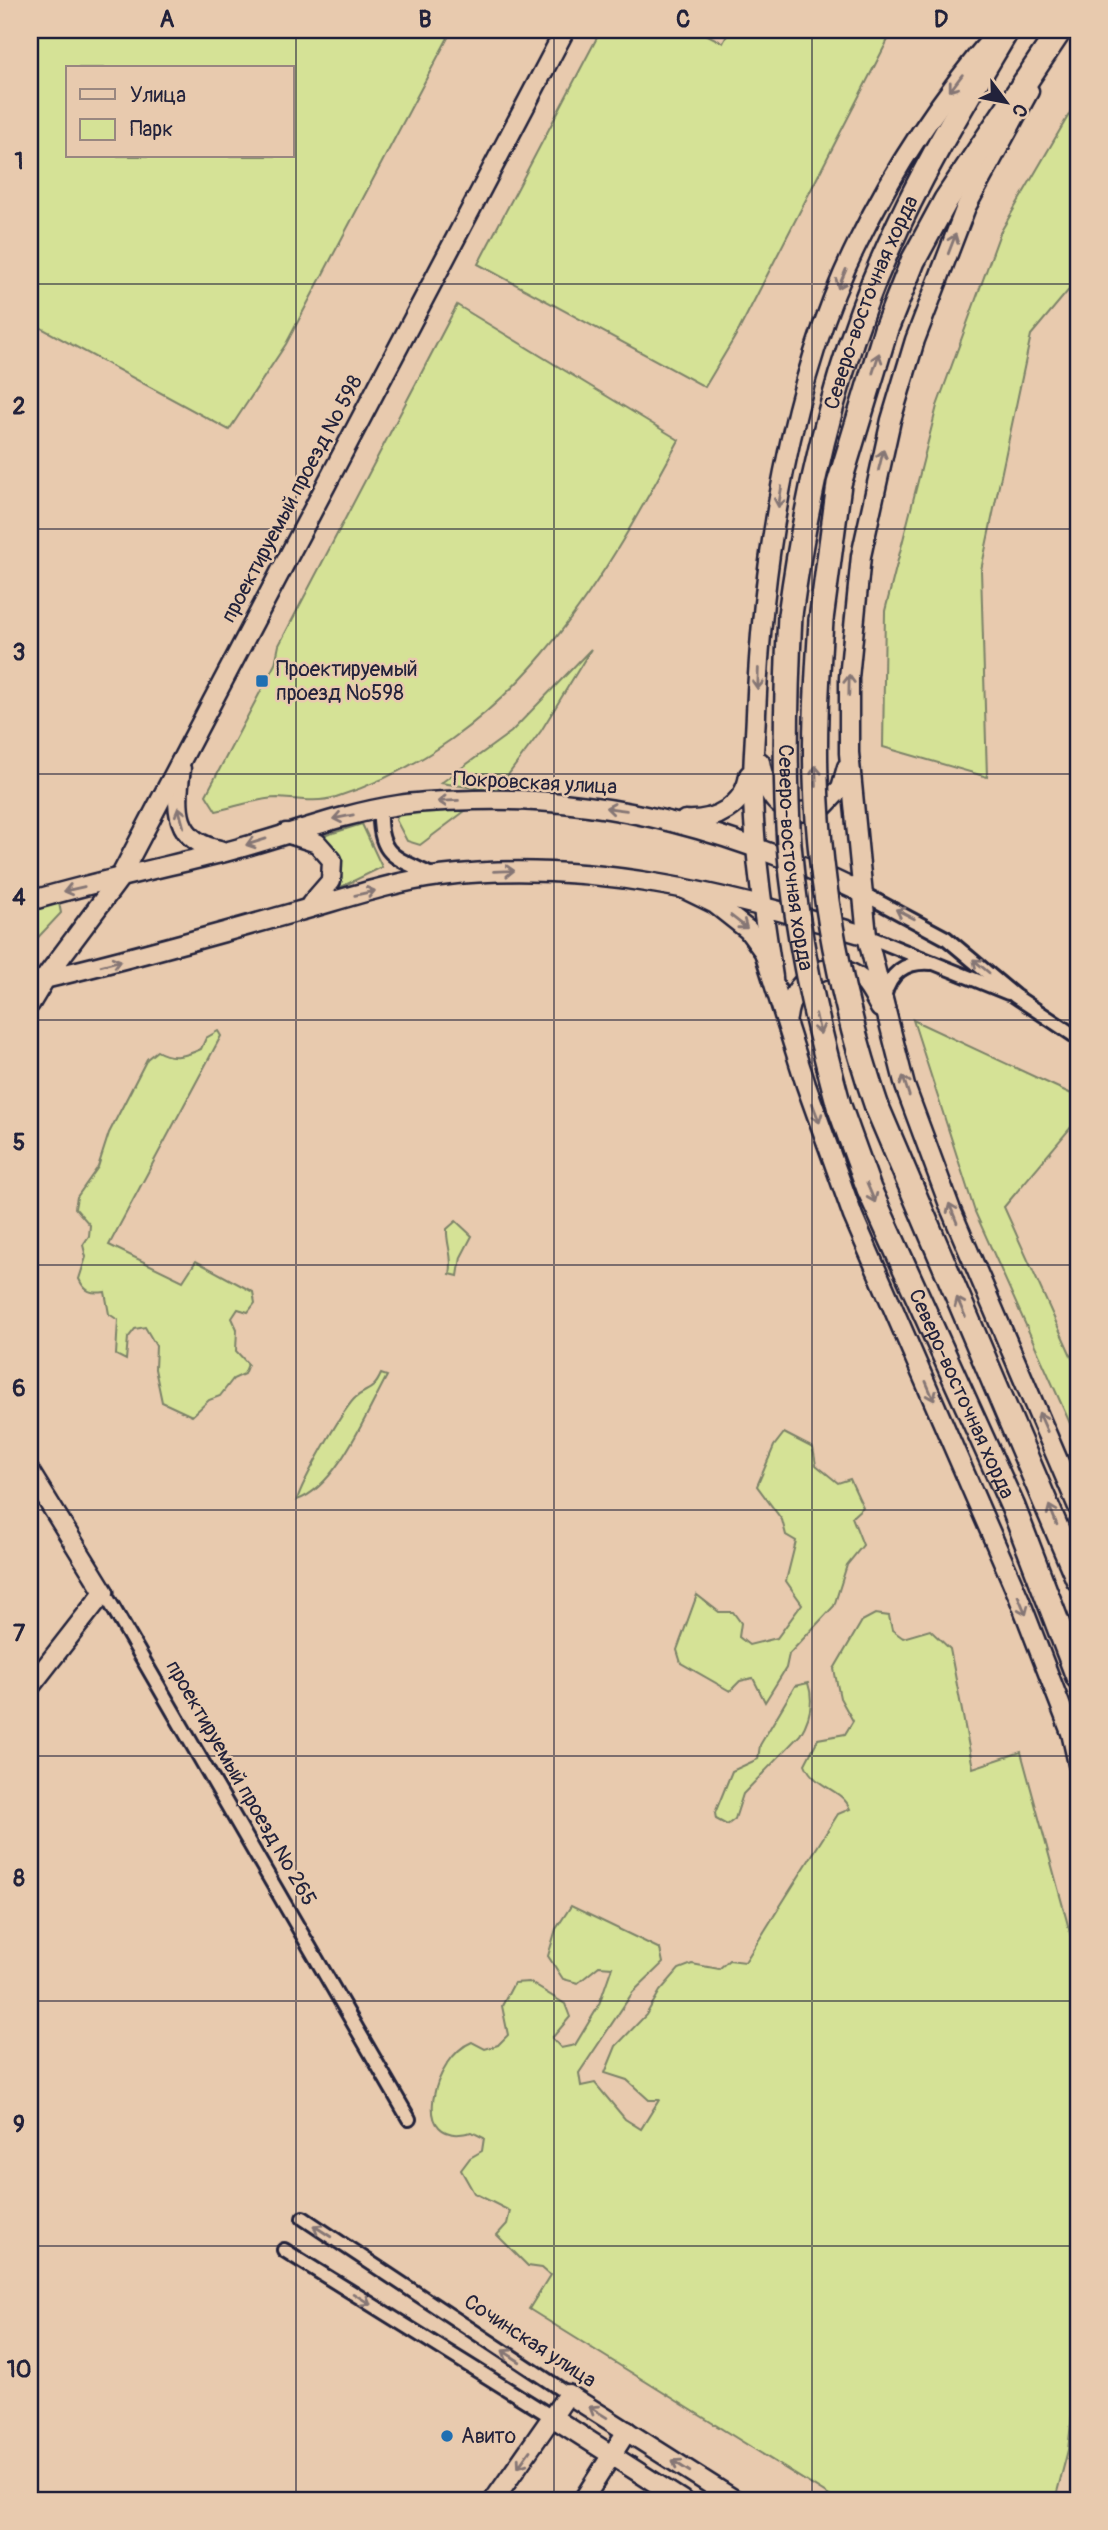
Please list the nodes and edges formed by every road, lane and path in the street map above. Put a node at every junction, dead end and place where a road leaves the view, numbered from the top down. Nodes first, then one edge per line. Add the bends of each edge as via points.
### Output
1 (565, 30) edge
2 (999, 30) edge
3 (1007, 30) edge
4 (1058, 32) edge
5 (755, 733) junction
6 (849, 753) junction
7 (183, 755) junction
8 (380, 809) junction
9 (667, 819) junction
10 (286, 833) junction
11 (756, 847) junction
12 (227, 851) junction
13 (436, 877) junction
14 (118, 879) junction
15 (682, 888) junction
16 (862, 893) junction
17 (30, 901) edge
18 (762, 904) junction
19 (299, 911) junction
20 (867, 936) junction
21 (939, 963) junction
22 (773, 977) junction
23 (37, 981) edge
24 (1015, 996) junction
25 (30, 1004) edge
26 (889, 1025) junction
27 (1078, 1038) edge
28 (794, 1049) junction
29 (30, 1472) edge
30 (1078, 1507) edge
31 (1040, 1571) junction
32 (1078, 1579) edge
33 (104, 1592) junction
34 (1078, 1677) edge
35 (30, 1688) edge
36 (1070, 1730) junction
37 (1078, 1764) edge
38 (409, 2119) dead end
39 (303, 2218) dead end
40 (284, 2250) dead end
41 (568, 2394) junction
42 (552, 2417) junction
43 (627, 2431) junction
44 (612, 2455) junction
45 (494, 2500) edge
46 (583, 2500) edge
47 (682, 2500) edge
48 (735, 2500) edge

1 - 7 main road, проектируемый проезд № 598
2 -> 5 main road via 929,120 858,242 833,301 783,475 758,656
3 -> 31 highway, Северо-восточная хорда, bridge via 918,184 887,249 833,403 798,552 790,615 786,684 789,846 811,994 839,1106 869,1189
6 -> 4 main road via 849,678 861,556 895,407 915,340 966,207
32 -> 4 highway, Северо-восточная хорда, bridge via 858,1054 843,989 816,781 821,620 839,484 875,364 913,261 946,200
5 - 6 main road via 764,784 773,800 795,812 822,808 835,797
5 - 9 main road via 748,781 737,802 715,817
5 - 11 main road
6 - 16 main road
12 -> 7 main road via 202,846 184,828 178,802
7 - 14 main road, проектируемый проезд № 598
9 -> 8 main road, Покровская улица via 565,803 496,800
8 -> 10 main road, Покровская улица
8 - 13 street via 379,837 387,851
9 - 11 main road, Покровская улица
10 -> 12 main road
10 - 19 main road via 317,843 329,853 334,866 327,889
11 - 16 main road, Покровская улица
11 - 18 main road
12 - 14 main road
13 -> 15 main road via 554,871
19 -> 13 main road
14 -> 17 main road
14 - 23 main road, проектируемый проезд № 598
15 - 18 main road
15 -> 22 main road via 715,904 748,930 764,952
16 - 20 main road
24 -> 16 street via 946,938
18 - 20 main road
18 - 22 main road
23 -> 19 main road
20 - 21 street
20 - 26 main road
21 - 24 street
21 - 26 street via 913,963 890,977 884,997
22 - 28 main road
23 - 25 main road, проектируемый проезд № 598
24 - 27 street
26 - 28 main road via 863,981 841,970 820,970 791,997 787,1016
30 -> 26 main road via 951,1210 905,1086
28 -> 36 main road via 853,1216 1019,1598
29 - 33 main road, проектируемый проезд № 265
31 - 34 highway, Северо-восточная хорда
31 - 36 main road
33 - 35 main road
33 - 38 street, проектируемый проезд № 265
36 - 37 main road
41 -> 39 street, Сочинская улица
40 -> 42 street
41 - 42 main road
43 -> 41 main road, Сочинская улица
42 - 44 main road
42 -> 45 main road
43 - 44 main road
48 -> 43 main road, Сочинская улица
44 - 46 main road
44 - 47 main road

